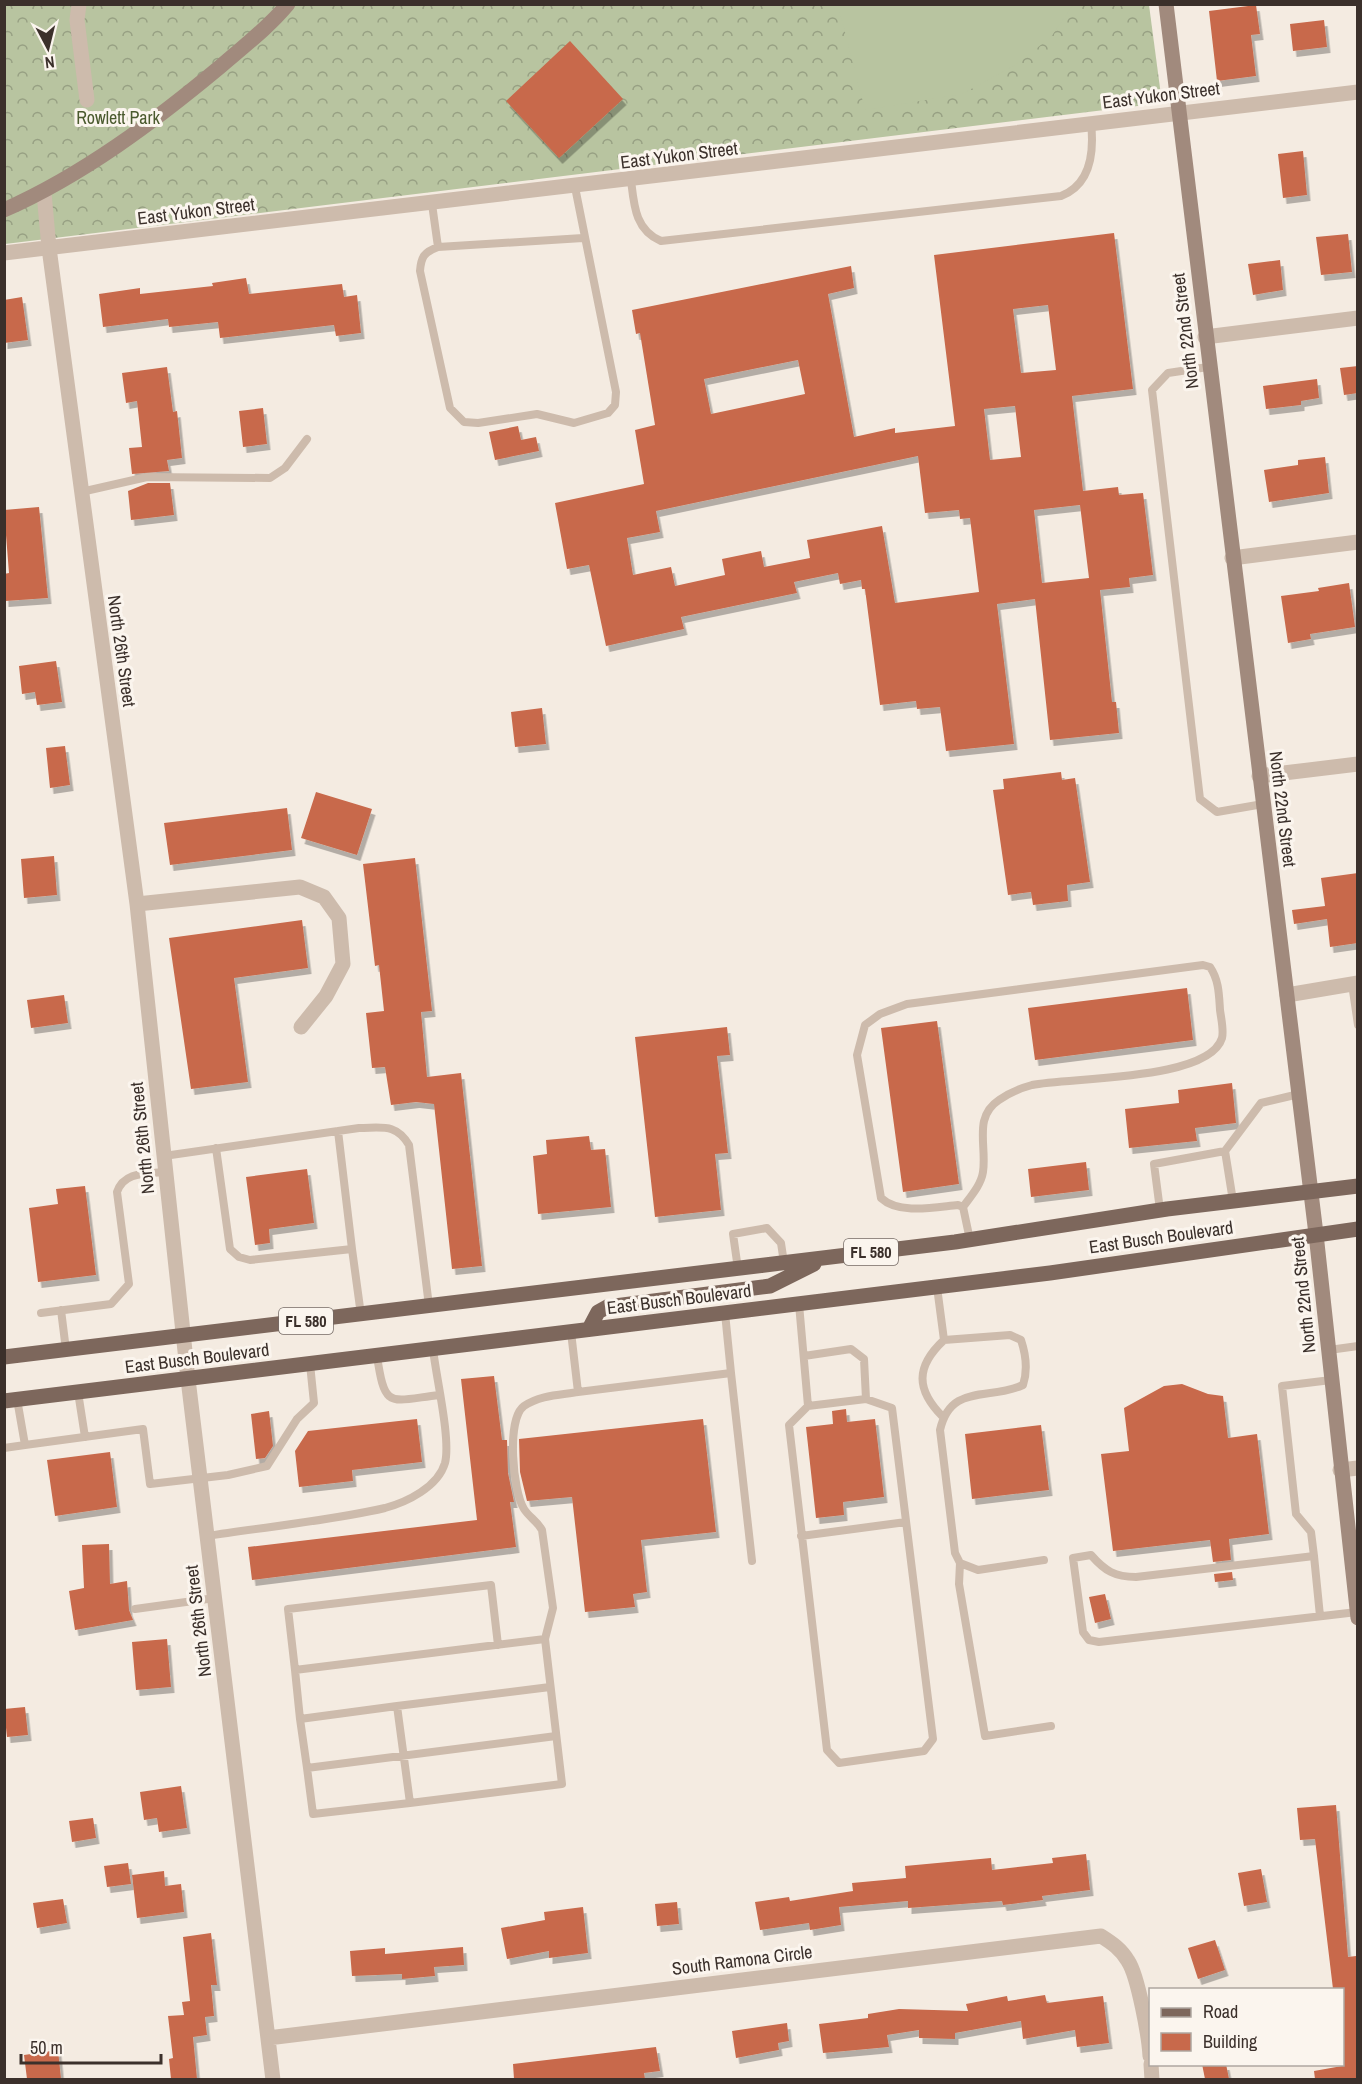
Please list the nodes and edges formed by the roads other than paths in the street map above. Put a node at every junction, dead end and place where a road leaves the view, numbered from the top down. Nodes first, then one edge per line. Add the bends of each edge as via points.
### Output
1 (80, 4) edge
2 (288, 4) edge
3 (1166, 4) edge
4 (1358, 92) edge
5 (87, 100) dead end
6 (1180, 111) junction
7 (1091, 123) junction
8 (631, 180) junction
9 (575, 187) junction
10 (44, 193) junction
11 (432, 204) junction
12 (4, 210) edge
13 (583, 238) junction
14 (438, 247) junction
15 (49, 248) junction
16 (4, 253) edge
17 (1358, 318) edge
18 (1205, 337) junction
19 (1208, 367) junction
20 (307, 439) dead end
21 (81, 492) junction
22 (1358, 542) edge
23 (1232, 558) junction
24 (1358, 764) edge
25 (1259, 776) junction
26 (1263, 804) junction
27 (137, 904) junction
28 (1355, 984) edge
29 (1287, 995) junction
30 (1358, 1025) edge
31 (302, 1027) dead end
32 (1299, 1094) junction
33 (338, 1131) junction
34 (216, 1148) junction
35 (1225, 1151) junction
36 (164, 1156) junction
37 (165, 1172) junction
38 (1358, 1186) edge
39 (1311, 1191) junction
40 (1233, 1201) junction
41 (963, 1208) junction
42 (1160, 1210) junction
43 (1358, 1229) edge
44 (1316, 1234) junction
45 (970, 1240) junction
46 (352, 1248) junction
47 (825, 1258) junction
48 (784, 1263) junction
49 (738, 1269) junction
50 (937, 1287) junction
51 (799, 1304) junction
52 (429, 1306) junction
53 (61, 1310) junction
54 (41, 1313) dead end
55 (725, 1313) junction
56 (361, 1315) junction
57 (589, 1329) junction
58 (572, 1332) junction
59 (183, 1336) junction
60 (944, 1340) junction
61 (1358, 1346) edge
62 (433, 1349) junction
63 (66, 1350) junction
64 (1329, 1350) junction
65 (377, 1356) junction
66 (804, 1356) junction
67 (4, 1357) edge
68 (310, 1364) junction
69 (731, 1373) junction
70 (188, 1379) junction
71 (1331, 1380) junction
72 (78, 1392) junction
73 (578, 1392) junction
74 (439, 1395) junction
75 (866, 1399) junction
76 (11, 1400) edge
77 (808, 1406) junction
78 (943, 1418) junction
79 (85, 1437) junction
80 (25, 1445) junction
81 (4, 1448) edge
82 (1358, 1468) edge
83 (1340, 1470) junction
84 (200, 1478) junction
85 (906, 1522) junction
86 (207, 1536) junction
87 (801, 1536) junction
88 (1314, 1556) junction
89 (752, 1560) dead end
90 (1044, 1560) dead end
91 (960, 1563) junction
92 (215, 1598) junction
93 (135, 1609) dead end
94 (1357, 1612) edge
95 (1320, 1616) junction
96 (1358, 1618) edge
97 (545, 1639) junction
98 (498, 1645) junction
99 (295, 1670) junction
100 (550, 1687) junction
101 (397, 1706) junction
102 (300, 1719) junction
103 (1051, 1726) dead end
104 (556, 1736) junction
105 (404, 1755) junction
106 (307, 1768) junction
107 (410, 1803) junction
108 (268, 2038) junction
109 (1149, 2044) edge
110 (273, 2079) edge

1 - 5 street via 78,20
2 - 10 street via 274,21 177,103
3 - 6 street, North 22nd Street
4 - 6 street, East Yukon Street
6 - 7 street, East Yukon Street
6 - 18 street, North 22nd Street
7 - 8 street, East Yukon Street
7 - 8 lane via 1093,157 1088,168 1069,193 1049,197 661,241 651,237 639,221
8 - 9 street, East Yukon Street
9 - 11 street, East Yukon Street
9 - 13 lane
10 - 12 street
10 - 15 street, North 26th Street
11 - 14 lane
11 - 15 street, East Yukon Street
13 - 14 lane
13 - 14 lane via 616,392 615,405 608,413 574,423 537,414 478,423 456,417 450,408 420,271 427,251
15 - 16 street, East Yukon Street
15 - 21 street, North 26th Street
17 - 18 street
18 - 19 street, North 22nd Street
19 - 23 street, North 22nd Street
19 - 26 lane via 1168,373 1152,390 1200,799 1217,812
20 - 21 lane via 285,468 270,478 147,477
21 - 27 street, North 26th Street
22 - 23 street
23 - 25 street, North 22nd Street
24 - 25 street
25 - 26 street, North 22nd Street
26 - 29 street, North 22nd Street
27 - 31 street via 300,887 324,897 339,918 343,964 326,996
27 - 36 street, North 26th Street
28 - 29 street
28 - 30 lane
29 - 32 street, North 22nd Street
32 - 35 lane via 1261,1103
32 - 39 street, North 22nd Street
33 - 34 lane
33 - 46 lane
33 - 52 lane via 387,1127 402,1132 409,1145
34 - 36 lane
34 - 46 lane via 230,1248 238,1257 250,1260
35 - 40 lane
35 - 42 lane via 1154,1164
36 - 37 street, North 26th Street
37 - 53 lane via 126,1177 117,1192 129,1284 122,1295 111,1304
37 - 59 street, North 26th Street
38 - 39 main road, East Busch Boulevard / FL 580
39 - 40 main road, East Busch Boulevard / FL 580
39 - 44 street, North 22nd Street
40 - 42 main road, East Busch Boulevard / FL 580
41 - 41 lane via 898,1207 881,1198 857,1055 865,1025 880,1014 907,1004 1203,964 1210,967 1219,994 1222,1036 1217,1046 1203,1058 1162,1071 1032,1085 997,1101 985,1113 979,1185
41 - 45 lane
42 - 45 main road, East Busch Boulevard / FL 580
43 - 44 main road, East Busch Boulevard / FL 580
44 - 50 main road, East Busch Boulevard / FL 580
44 - 64 street, North 22nd Street
45 - 47 main road, East Busch Boulevard / FL 580
46 - 56 lane
47 - 48 main road, East Busch Boulevard / FL 580
47 - 57 main road via 770,1286 607,1307 597,1312
48 - 49 main road, East Busch Boulevard / FL 580
48 - 49 lane via 782,1243 766,1228 733,1234
49 - 52 main road, East Busch Boulevard / FL 580
50 - 51 main road, East Busch Boulevard / FL 580
50 - 60 lane
51 - 55 main road, East Busch Boulevard / FL 580
51 - 66 lane
52 - 56 main road, East Busch Boulevard / FL 580
53 - 54 lane
53 - 63 lane
55 - 57 main road, East Busch Boulevard / FL 580
55 - 69 lane
56 - 59 main road, East Busch Boulevard / FL 580
57 - 58 main road, East Busch Boulevard / FL 580
58 - 62 main road, East Busch Boulevard / FL 580
58 - 73 lane
59 - 63 main road, East Busch Boulevard / FL 580
59 - 70 street, North 26th Street
60 - 78 lane via 922,1369 927,1402
60 - 78 lane via 1010,1335 1021,1340 1027,1374 1023,1385 1011,1390 966,1396 952,1404
61 - 64 lane
62 - 65 main road, East Busch Boulevard / FL 580
62 - 74 lane
63 - 67 main road, East Busch Boulevard / FL 580
64 - 71 street, North 22nd Street
65 - 68 main road, East Busch Boulevard / FL 580
65 - 74 lane via 386,1396 397,1400
66 - 75 lane via 851,1349 864,1359
66 - 77 lane
68 - 70 main road, East Busch Boulevard / FL 580
68 - 84 lane via 314,1403 297,1419 267,1466
69 - 73 lane
69 - 89 lane
70 - 72 main road, East Busch Boulevard / FL 580
70 - 84 street, North 26th Street
71 - 83 street, North 22nd Street
71 - 88 lane via 1282,1386 1296,1514 1311,1532
72 - 76 main road, East Busch Boulevard / FL 580
72 - 79 lane
73 - 97 lane via 543,1397 522,1407 512,1441 518,1496 524,1511 542,1530 553,1608
74 - 86 lane via 445,1463 436,1482 416,1495 386,1508
75 - 77 lane
75 - 85 lane via 892,1408
76 - 80 lane
77 - 87 lane via 789,1425
78 - 91 lane via 940,1430 955,1552
79 - 80 lane
79 - 84 lane via 143,1429 150,1484
80 - 81 lane
82 - 83 street
83 - 94 street, North 22nd Street
84 - 86 street, North 26th Street
85 - 87 lane
85 - 87 lane via 933,1739 924,1751 839,1763 827,1750
86 - 92 street, North 26th Street
88 - 95 lane
88 - 95 lane via 1136,1577 1118,1577 1091,1556 1073,1558 1083,1632 1089,1640 1099,1642
90 - 91 lane via 978,1570
91 - 103 lane via 959,1584 985,1736
92 - 93 lane
92 - 108 street, North 26th Street
94 - 95 lane
94 - 96 street, North 22nd Street
97 - 98 lane
97 - 100 lane
98 - 99 lane
98 - 99 lane via 491,1586 288,1609
99 - 102 lane
100 - 101 lane
100 - 104 lane
101 - 102 lane
101 - 105 lane
102 - 106 lane
104 - 105 lane
104 - 107 lane via 562,1784
105 - 106 lane
105 - 107 lane
106 - 107 lane via 313,1814
108 - 109 street, South Ramona Circle via 1101,1936 1119,1948 1130,1963
108 - 110 street, North 26th Street

